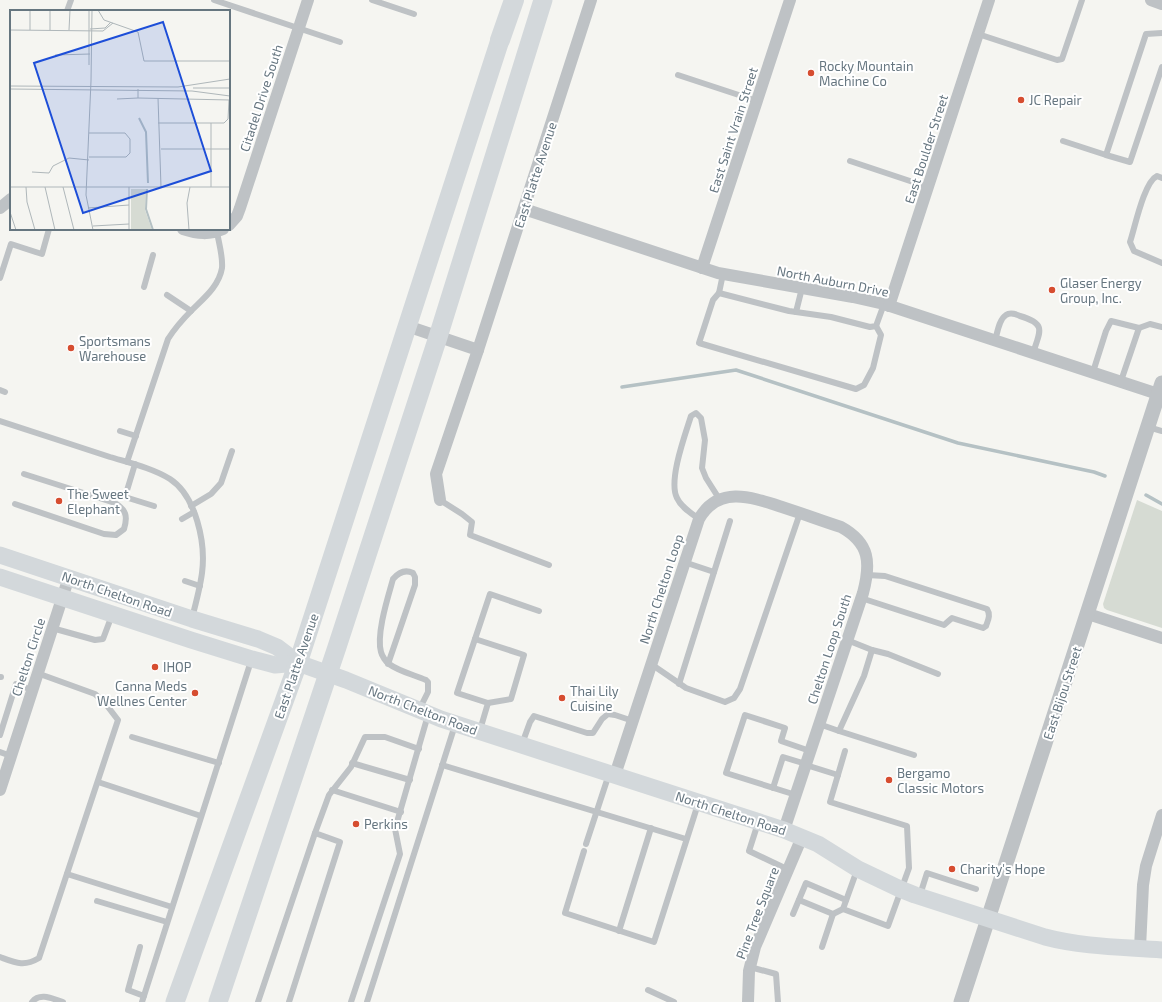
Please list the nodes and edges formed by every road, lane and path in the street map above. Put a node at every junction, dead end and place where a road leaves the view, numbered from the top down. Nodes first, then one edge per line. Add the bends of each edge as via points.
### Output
1 (71, 0) edge
2 (214, 0) edge
3 (308, 0) edge
4 (372, 0) edge
5 (506, 0) edge
6 (514, 0) edge
7 (543, 0) edge
8 (591, 0) edge
9 (790, 0) edge
10 (989, 0) edge
11 (1082, 0) edge
12 (1151, 0) edge
13 (1162, 4) edge
14 (67, 10) edge
15 (414, 14) dead end
16 (299, 28) junction
17 (1162, 33) edge
18 (978, 34) junction
19 (500, 40) junction
20 (340, 42) dead end
21 (1162, 67) edge
22 (678, 75) dead end
23 (757, 101) junction
24 (1063, 141) dead end
25 (1106, 155) junction
26 (850, 161) dead end
27 (1162, 178) edge
28 (928, 187) junction
29 (10, 200) edge
30 (0, 208) edge
31 (524, 209) junction
32 (230, 224) edge
33 (49, 230) edge
34 (187, 230) edge
35 (220, 230) edge
36 (153, 255) dead end
37 (1162, 263) edge
38 (702, 268) junction
39 (723, 274) junction
40 (0, 278) edge
41 (144, 287) dead end
42 (802, 288) junction
43 (719, 293) junction
44 (167, 295) dead end
45 (887, 305) junction
46 (191, 311) junction
47 (796, 312) junction
48 (407, 326) junction
49 (876, 326) junction
50 (1162, 327) edge
51 (1139, 328) junction
52 (438, 337) junction
53 (995, 341) junction
54 (478, 350) junction
55 (1033, 353) junction
56 (1093, 372) junction
57 (1121, 382) junction
58 (1160, 388) edge
59 (0, 421) edge
60 (1155, 429) edge
61 (120, 431) dead end
62 (136, 436) junction
63 (232, 451) dead end
64 (127, 462) junction
65 (135, 464) junction
66 (24, 474) dead end
67 (440, 500) joint
68 (720, 500) junction
69 (14, 504) dead end
70 (154, 506) dead end
71 (191, 506) junction
72 (194, 512) junction
73 (800, 513) junction
74 (182, 519) dead end
75 (699, 519) junction
76 (730, 521) dead end
77 (0, 554) edge
78 (684, 562) junction
79 (549, 565) dead end
80 (714, 572) junction
81 (867, 575) junction
82 (0, 577) edge
83 (69, 577) junction
84 (185, 581) dead end
85 (200, 586) junction
86 (62, 597) junction
87 (861, 598) junction
88 (539, 611) dead end
89 (112, 614) junction
90 (1088, 614) junction
91 (192, 619) junction
92 (52, 628) junction
93 (1162, 638) edge
94 (475, 639) junction
95 (847, 640) junction
96 (872, 650) junction
97 (252, 659) junction
98 (298, 663) junction
99 (388, 664) junction
100 (651, 664) junction
101 (38, 673) junction
102 (328, 673) junction
103 (938, 674) dead end
104 (679, 684) junction
105 (32, 690) junction
106 (488, 703) junction
107 (424, 712) junction
108 (633, 721) junction
109 (455, 723) junction
110 (819, 724) junction
111 (480, 731) junction
112 (839, 731) junction
113 (0, 735) edge
114 (132, 737) dead end
115 (521, 745) junction
116 (419, 749) junction
117 (810, 751) junction
118 (845, 751) dead end
119 (5, 754) edge
120 (914, 755) dead end
121 (218, 762) junction
122 (352, 763) junction
123 (442, 765) junction
124 (806, 765) junction
125 (612, 774) junction
126 (838, 775) junction
127 (410, 780) junction
128 (98, 782) junction
129 (772, 788) junction
130 (0, 789) edge
131 (332, 790) junction
132 (796, 795) junction
133 (698, 802) junction
134 (596, 811) junction
135 (401, 812) junction
136 (1162, 815) edge
137 (202, 816) junction
138 (759, 821) junction
139 (652, 828) junction
140 (784, 830) junction
141 (315, 833) junction
142 (802, 837) junction
143 (686, 839) junction
144 (858, 869) junction
145 (789, 870) junction
146 (67, 874) junction
147 (900, 889) junction
148 (976, 890) dead end
149 (919, 897) junction
150 (798, 900) junction
151 (846, 900) junction
152 (97, 901) dead end
153 (172, 907) junction
154 (843, 909) junction
155 (793, 914) dead end
156 (833, 914) junction
157 (988, 919) junction
158 (167, 922) junction
159 (619, 931) junction
160 (140, 947) dead end
161 (822, 947) dead end
162 (1140, 948) junction
163 (1162, 950) edge
164 (0, 957) edge
165 (750, 967) junction
166 (648, 990) dead end
167 (143, 999) edge
168 (32, 1002) edge
169 (63, 1002) edge
170 (175, 1002) edge
171 (218, 1002) edge
172 (258, 1002) edge
173 (289, 1002) edge
174 (351, 1002) edge
175 (367, 1002) edge
176 (674, 1002) edge
177 (748, 1002) edge
178 (778, 1002) edge
179 (961, 1002) edge

1 - 14 lane
2 - 16 lane
3 - 16 street, Citadel Drive South
4 - 15 lane
5 - 19 highway
6 - 19 highway, East Platte Avenue
7 - 52 main road
8 - 31 street, East Platte Avenue
9 - 23 street, East Saint Vrain Street
10 - 18 street, East Boulder Street
11 - 18 lane via 1062,59 1057,60
12 - 13 street
16 - 20 lane
16 - 32 street, Citadel Drive South via 240,208
17 - 25 lane via 1146,34
18 - 28 street, East Boulder Street
19 - 48 main road, East Platte Avenue
21 - 25 lane via 1130,162
22 - 23 lane
23 - 38 street, East Saint Vrain Street
24 - 25 lane
26 - 28 lane
27 - 37 lane via 1152,178 1147,187 1130,242 1134,251
28 - 45 street, East Boulder Street
29 - 30 street
31 - 38 street, North Auburn Drive
31 - 54 street, East Platte Avenue
33 - 40 lane via 42,254 12,244
34 - 35 street via 208,234
35 - 46 lane via 220,276 209,293
36 - 41 lane
38 - 39 street, North Auburn Drive
39 - 42 street, North Auburn Drive
39 - 43 lane
42 - 45 street, North Auburn Drive
42 - 47 lane
43 - 47 lane
43 - 49 lane via 713,300 699,343 856,389 864,385 873,368 881,335
44 - 46 lane
45 - 49 lane
45 - 53 street, North Auburn Drive
46 - 62 lane via 168,339
47 - 49 lane via 831,317 870,328
48 - 52 street
48 - 98 main road, East Platte Avenue
50 - 51 lane via 1150,324
51 - 56 lane via 1111,321
51 - 57 lane
52 - 54 street
52 - 102 main road
53 - 55 street, North Auburn Drive
53 - 55 lane via 1002,319 1013,313 1034,320 1038,324 1040,331
54 - 67 street, East Platte Avenue via 436,474
55 - 56 street, North Auburn Drive
56 - 57 street, North Auburn Drive
57 - 58 street, North Auburn Drive
58 - 60 street, East Bijou Street
59 - 64 lane
60 - 90 street, East Bijou Street
61 - 62 lane
62 - 64 lane
63 - 71 lane via 222,483 211,494
64 - 65 lane
65 - 70 lane via 125,497
65 - 71 lane via 158,473 181,488
66 - 69 lane via 115,503 125,511 127,517 124,529 116,535 104,534
67 - 79 lane via 472,522 470,535
68 - 73 street, North Chelton Loop via 745,496
68 - 75 street, North Chelton Loop via 710,505
68 - 75 lane via 702,468 705,440 701,418 696,413 691,416 674,483 676,497 682,506
71 - 72 lane
72 - 74 lane
72 - 85 lane via 203,559
73 - 81 street, Chelton Loop South via 851,533 864,548 867,556
73 - 104 lane via 740,689 734,698 725,702
75 - 78 street, North Chelton Loop
76 - 80 lane
77 - 83 main road, North Chelton Road
78 - 80 lane
78 - 100 street, North Chelton Loop
80 - 104 lane
81 - 87 street, Chelton Loop South
81 - 87 lane via 885,576 987,609 990,612 989,617 983,628 952,618 944,625
82 - 86 main road, North Chelton Road
83 - 86 street, Chelton Circle
83 - 91 main road, North Chelton Road
84 - 85 lane
85 - 91 lane
86 - 89 main road, North Chelton Road
86 - 92 street, Chelton Circle
87 - 95 street, Chelton Loop South
88 - 94 lane via 490,594
89 - 92 lane via 103,639 100,640
89 - 97 main road, North Chelton Road
90 - 93 street
90 - 157 street, East Bijou Street
91 - 98 main road, North Chelton Road via 277,646
92 - 101 street, Chelton Circle
94 - 106 lane via 457,693
94 - 106 lane via 524,656 510,699
95 - 96 lane
95 - 110 street, Chelton Loop South
96 - 103 lane
96 - 112 lane via 864,676
97 - 98 main road, North Chelton Road via 274,665
97 - 121 lane
98 - 102 main road, North Chelton Road
98 - 170 main road, East Platte Avenue
99 - 99 lane via 415,584 415,577 410,571 397,574 393,579 380,644 381,653
99 - 107 lane via 428,682
100 - 104 lane
100 - 108 street, North Chelton Loop
101 - 105 street, Chelton Circle
101 - 128 lane via 95,694 118,720
102 - 107 main road, North Chelton Road
102 - 171 main road
105 - 113 lane via 16,684
105 - 119 street, Chelton Circle
106 - 111 lane
107 - 109 main road, North Chelton Road
107 - 116 lane
108 - 115 lane via 608,714 593,733 587,733 534,716
108 - 125 street, North Chelton Loop
109 - 111 main road, North Chelton Road
109 - 123 lane
110 - 112 lane
110 - 117 street, Chelton Loop South
111 - 115 main road, North Chelton Road
112 - 120 lane
114 - 121 lane
115 - 125 main road, North Chelton Road
116 - 122 lane via 385,737 365,737
116 - 127 lane
117 - 124 street, Chelton Loop South
117 - 129 lane via 781,741 785,728 745,715 726,773
118 - 126 lane
119 - 130 street, Chelton Circle
121 - 137 lane
122 - 127 lane
122 - 131 lane
123 - 134 lane
123 - 175 lane
124 - 126 lane
124 - 129 lane via 783,757
124 - 132 street, Chelton Loop South
125 - 133 main road, North Chelton Road
125 - 134 lane
126 - 147 lane via 830,802 907,826 909,868
127 - 135 lane
128 - 137 lane
128 - 146 lane
129 - 132 lane
131 - 135 lane
131 - 141 lane
132 - 140 street, Chelton Loop South
133 - 138 main road, North Chelton Road
133 - 143 lane
134 - 139 lane
134 - 159 lane via 565,914
135 - 174 lane via 395,829 400,854
136 - 162 street via 1143,885
137 - 153 lane
138 - 140 main road, North Chelton Road
138 - 145 lane via 749,851
139 - 143 lane
139 - 159 lane
140 - 142 main road, North Chelton Road
141 - 172 lane
141 - 173 lane via 340,842
142 - 144 main road, North Chelton Road
142 - 145 street, Pine Tree Square
143 - 159 lane via 654,942
144 - 147 main road, North Chelton Road
144 - 151 lane
145 - 165 street, Pine Tree Square via 755,947
146 - 153 lane
146 - 164 lane via 39,958 32,963 24,964
147 - 149 main road, North Chelton Road
147 - 154 lane via 888,926
148 - 149 lane via 927,873
149 - 157 main road, North Chelton Road
150 - 151 lane via 806,883
150 - 155 lane
150 - 156 lane
151 - 154 lane
152 - 158 lane
153 - 158 lane
154 - 156 lane
156 - 161 lane
157 - 162 main road, North Chelton Road via 1066,943
157 - 179 street, East Bijou Street
158 - 167 lane
160 - 167 lane via 128,990
162 - 163 main road, North Chelton Road
165 - 177 street, Pine Tree Square
165 - 178 lane via 776,974
166 - 176 lane
168 - 169 lane via 41,996

